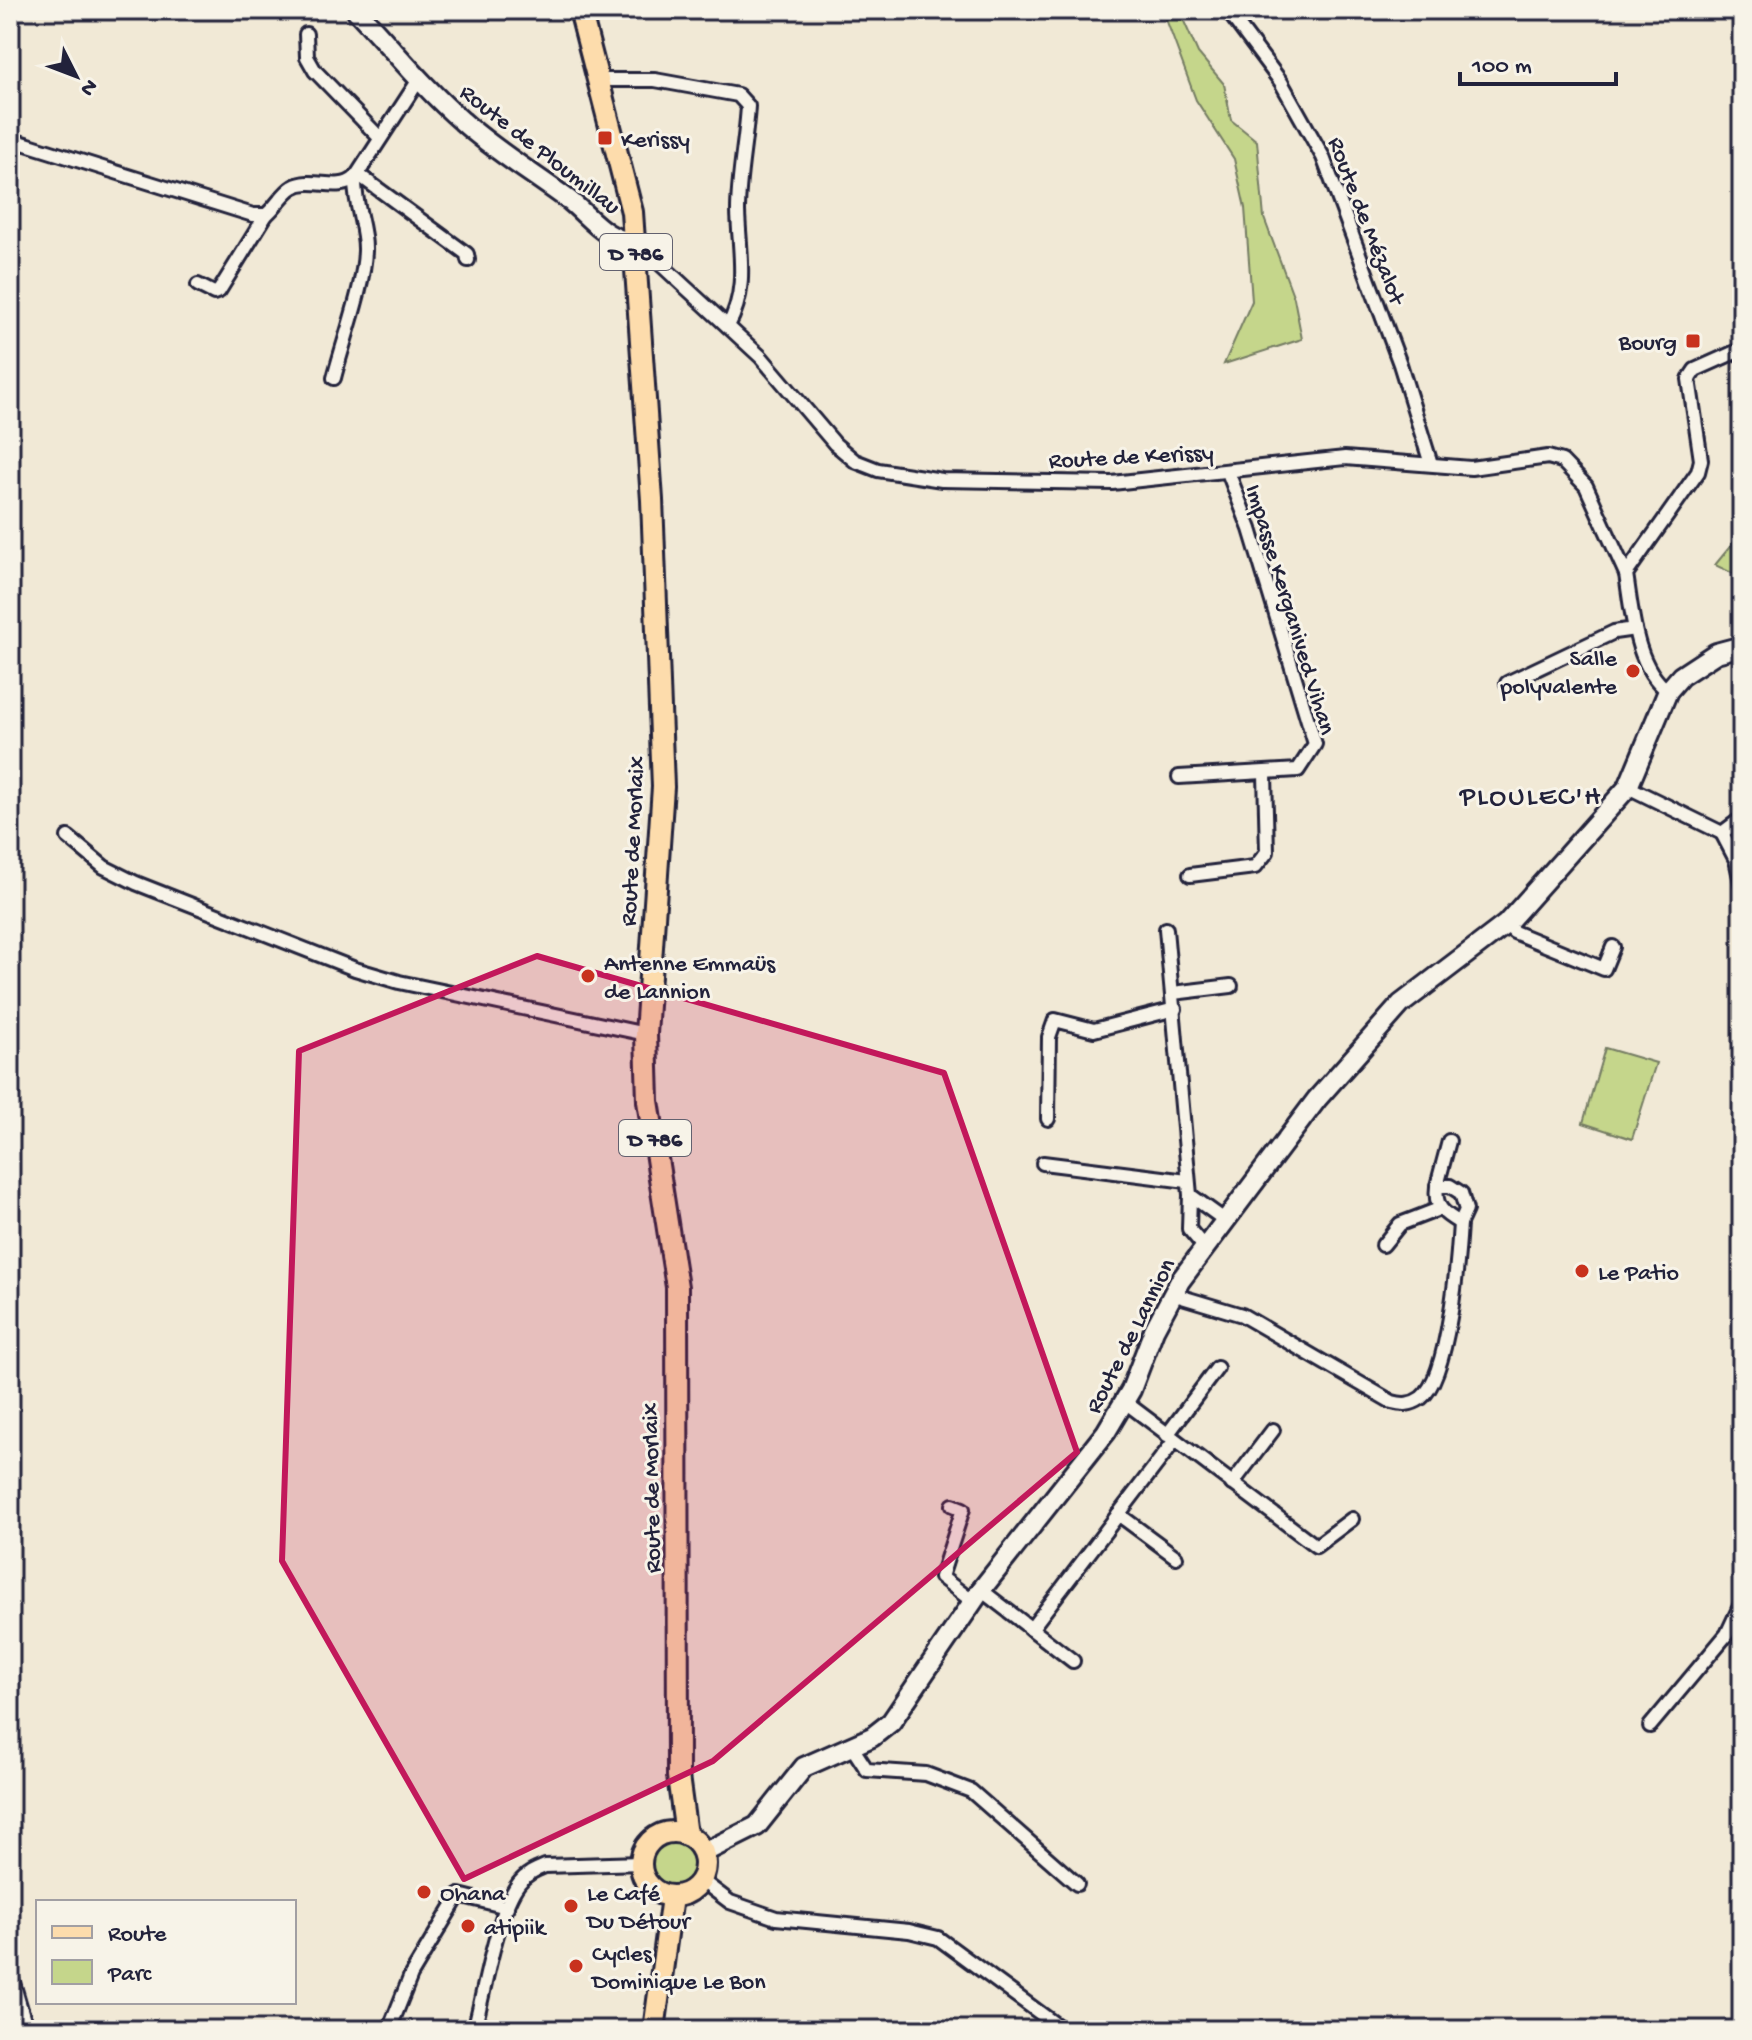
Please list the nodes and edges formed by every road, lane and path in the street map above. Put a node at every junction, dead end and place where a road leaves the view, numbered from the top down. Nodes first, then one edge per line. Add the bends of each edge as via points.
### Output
1 (356, 10) edge
2 (580, 10) edge
3 (1227, 10) edge
4 (306, 34) dead end
5 (420, 78) junction
6 (599, 80) junction
7 (380, 138) junction
8 (10, 139) edge
9 (357, 176) junction
10 (266, 215) junction
11 (636, 240) junction
12 (468, 260) dead end
13 (656, 260) dead end
14 (198, 285) dead end
15 (728, 326) junction
16 (1742, 349) edge
17 (334, 378) dead end
18 (1431, 464) junction
19 (1228, 472) junction
20 (1626, 574) junction
21 (1635, 629) junction
22 (1742, 646) edge
23 (1507, 683) dead end
24 (1668, 691) junction
25 (1265, 774) junction
26 (1179, 777) dead end
27 (1628, 787) junction
28 (1742, 818) edge
29 (1722, 833) junction
30 (68, 837) dead end
31 (1190, 875) dead end
32 (1742, 886) edge
33 (1506, 924) junction
34 (1166, 929) dead end
35 (1613, 947) dead end
36 (1231, 986) dead end
37 (1173, 993) junction
38 (1175, 1009) junction
39 (646, 1034) junction
40 (1048, 1119) dead end
41 (1449, 1141) dead end
42 (1043, 1163) dead end
43 (1187, 1181) junction
44 (1437, 1186) junction
45 (1190, 1195) junction
46 (1439, 1209) junction
47 (1226, 1221) junction
48 (1460, 1223) junction
49 (1383, 1245) dead end
50 (1205, 1248) junction
51 (1172, 1294) junction
52 (1217, 1368) dead end
53 (1125, 1402) junction
54 (1273, 1430) dead end
55 (1171, 1438) junction
56 (1232, 1484) junction
57 (953, 1505) dead end
58 (1118, 1514) junction
59 (1352, 1519) dead end
60 (1176, 1557) dead end
61 (976, 1595) junction
62 (1742, 1602) edge
63 (1031, 1629) junction
64 (1073, 1661) dead end
65 (1650, 1726) dead end
66 (852, 1747) junction
67 (678, 1776) junction
68 (663, 1834) junction
69 (686, 1835) junction
70 (703, 1853) junction
71 (641, 1863) junction
72 (701, 1880) junction
73 (1077, 1884) dead end
74 (672, 1897) junction
75 (507, 1907) junction
76 (11, 1980) edge
77 (27, 2030) edge
78 (389, 2030) edge
79 (474, 2030) edge
80 (654, 2030) edge
81 (1063, 2030) edge

1 - 5 street, Route de Ploumillau
2 - 6 main road, Route de Morlaix / D 786
3 - 18 street, Route de Mézalot via 1281,82 1323,157
4 - 7 street via 307,57 315,71
5 - 7 street
5 - 11 street, Route de Ploumillau via 459,119 602,230 628,242
6 - 11 main road, Route de Morlaix / D 786
6 - 15 street via 669,82 738,95 748,106 738,212 742,283
7 - 9 street
8 - 10 street
9 - 10 street via 343,185 306,183 291,188
9 - 12 street via 421,218
9 - 17 street via 365,258
10 - 14 street via 219,291
11 - 39 main road, Route de Morlaix / D 786 via 663,755
13 - 15 street, Route de Kerissy
15 - 19 street, Route de Kerissy via 835,444 855,461 878,470 942,480 1112,483
16 - 20 street via 1695,370 1689,379 1701,460 1698,472
18 - 19 street, Route de Kerissy via 1345,458
18 - 20 street, Route de Kerissy via 1471,468 1548,457 1562,461 1586,486
19 - 25 street, Impasse Kerganived Vihan via 1315,744 1298,770
20 - 21 street, Route de Kerissy
21 - 23 street via 1614,632
21 - 24 street, Route de Kerissy via 1648,668
22 - 24 street via 1698,662
24 - 27 street, Route de Lannion
25 - 26 street
25 - 31 street via 1267,852 1255,867
27 - 29 street
27 - 33 street, Route de Lannion
28 - 29 street
29 - 32 street
30 - 39 street via 104,867 136,883 355,969 438,993
33 - 35 street via 1604,969
33 - 47 street, Route de Lannion via 1401,1004 1375,1031
34 - 37 street
36 - 37 street
37 - 38 street
38 - 40 street via 1094,1030 1055,1020 1049,1037
38 - 43 street
39 - 67 main road, Route de Morlaix / D 786 via 648,1101 677,1287
41 - 44 street
42 - 43 street
43 - 45 street
44 - 46 street
44 - 48 street via 1461,1193 1466,1210
45 - 47 street
45 - 50 street via 1189,1229
46 - 48 street
46 - 49 street via 1400,1224
47 - 50 street, Route de Lannion
48 - 51 street via 1457,1289 1433,1382 1422,1397 1406,1405 1392,1402 1242,1315
50 - 51 street, Route de Lannion
51 - 53 street, Route de Lannion
52 - 55 street
53 - 55 street
53 - 61 street, Route de Lannion
54 - 56 street
55 - 56 street
55 - 58 street
56 - 59 street via 1316,1546
57 - 61 street via 963,1509 941,1577
58 - 60 street
58 - 63 street
61 - 63 street
61 - 66 street, Route de Lannion via 891,1722
62 - 65 street via 1727,1634
63 - 64 street
66 - 70 street, Route de Lannion via 804,1767 757,1826
66 - 73 street via 867,1770 926,1774 971,1791
67 - 68 main road, Route de Morlaix / D 786
67 - 69 main road, Route de Morlaix / D 786
68 - 69 main road
68 - 71 main road via 647,1845
69 - 70 main road
70 - 72 main road
71 - 74 main road via 649,1886
71 - 75 street via 545,1866 518,1884
72 - 74 main road
72 - 81 street via 730,1902 776,1918 938,1938
74 - 80 main road
75 - 78 street via 459,1895 411,1975
75 - 79 street
76 - 77 street

